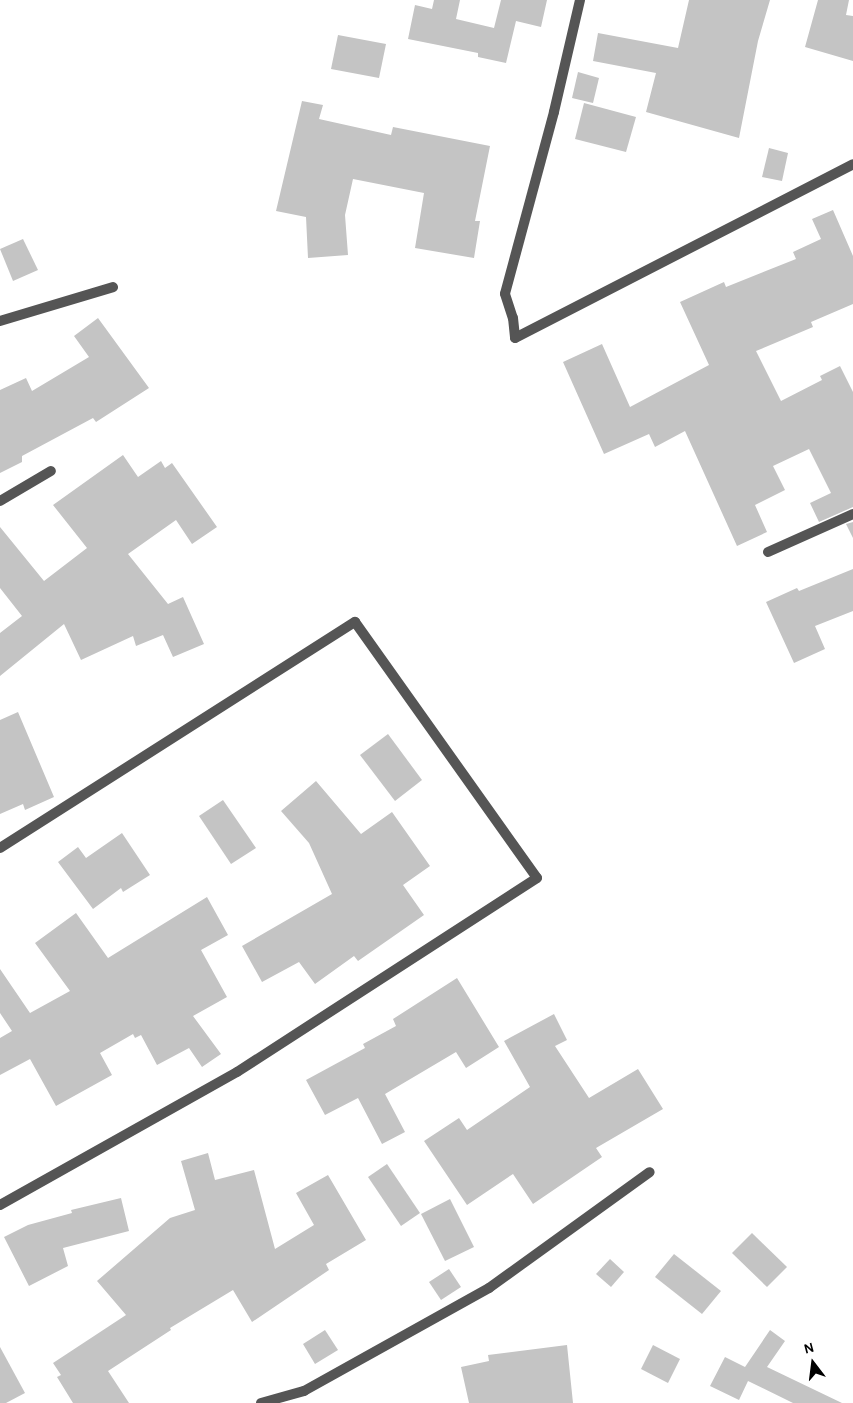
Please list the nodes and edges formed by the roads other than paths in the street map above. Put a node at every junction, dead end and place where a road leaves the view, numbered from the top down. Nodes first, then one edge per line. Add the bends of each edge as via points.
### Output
1 (580, 0) edge
2 (853, 164) edge
3 (113, 287) dead end
4 (0, 322) edge
5 (51, 470) dead end
6 (0, 501) edge
7 (853, 514) edge
8 (768, 552) dead end
9 (0, 848) edge
10 (650, 1172) dead end
11 (0, 1205) edge
12 (261, 1403) edge

1 - 2 street via 505,294 514,318 515,338
3 - 4 street
5 - 6 street
7 - 8 street
9 - 11 street via 355,622 537,878 237,1072
10 - 12 street via 489,1288 304,1390

